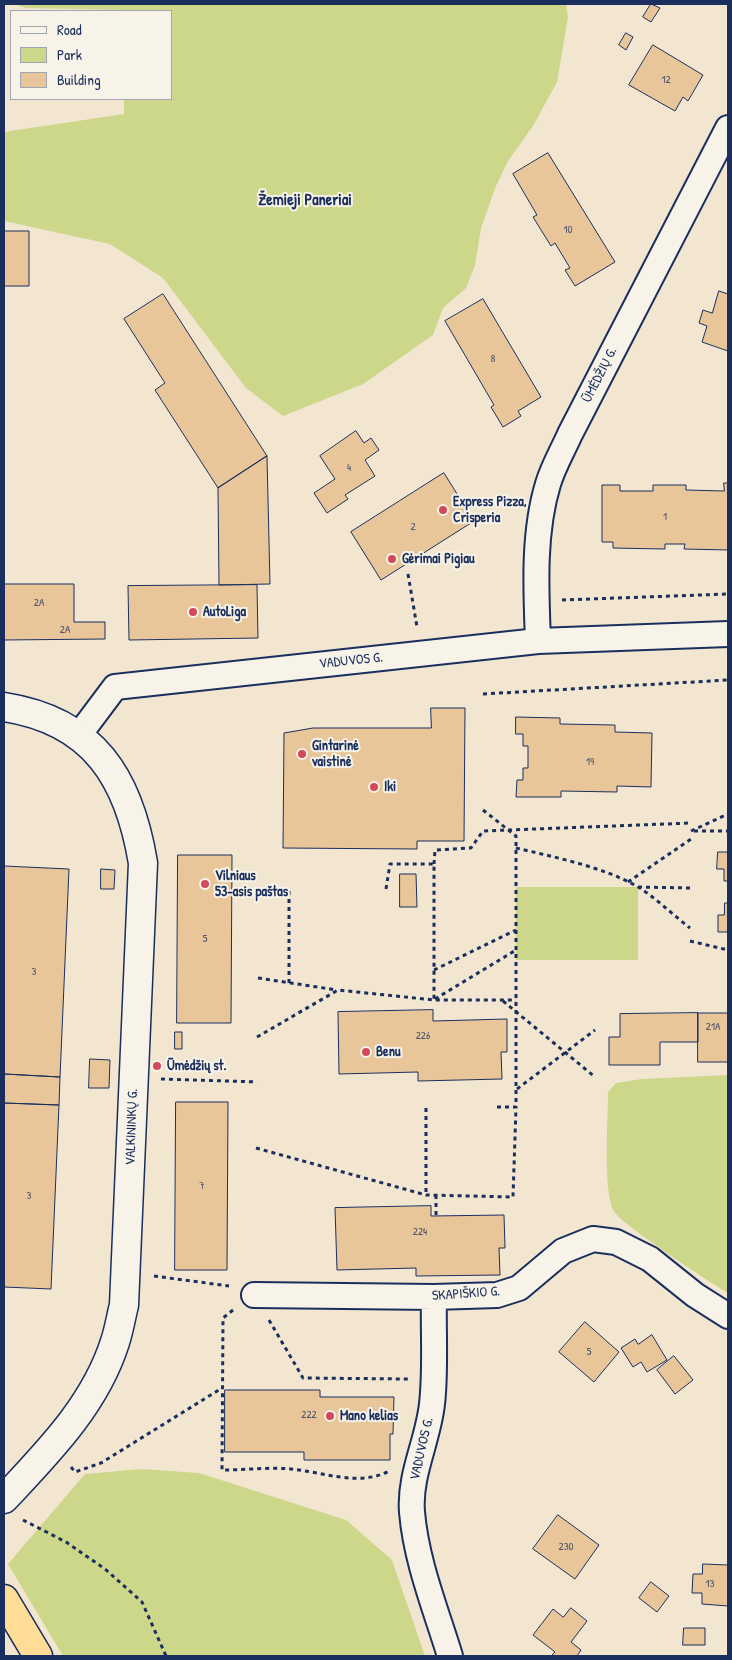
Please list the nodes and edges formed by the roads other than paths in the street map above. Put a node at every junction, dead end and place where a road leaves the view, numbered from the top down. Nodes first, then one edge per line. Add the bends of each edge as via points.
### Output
1 (728, 128) edge
2 (728, 634) edge
3 (538, 641) junction
4 (4, 707) edge
5 (79, 735) junction
6 (254, 1295) road end
7 (434, 1297) junction
8 (728, 1316) edge
9 (12, 1508) edge
10 (4, 1599) edge
11 (38, 1656) edge
12 (450, 1656) edge

1 - 3 street, ŪMĖDŽIŲ G. via 574,425 548,482 539,542
2 - 3 street, VADUVOS G.
3 - 5 street, VADUVOS G. via 115,687
4 - 5 street via 40,714
5 - 9 street, VALKININKŲ G. via 123,789 134,818 143,873 124,1305 114,1343 98,1380
6 - 7 street, SKAPIŠKIO G.
7 - 8 street, SKAPIŠKIO G. via 497,1295 519,1288 563,1251 593,1239 616,1242 650,1259 695,1295
7 - 12 street, VADUVOS G. via 431,1411 416,1470 412,1512 418,1547
10 - 11 highway

